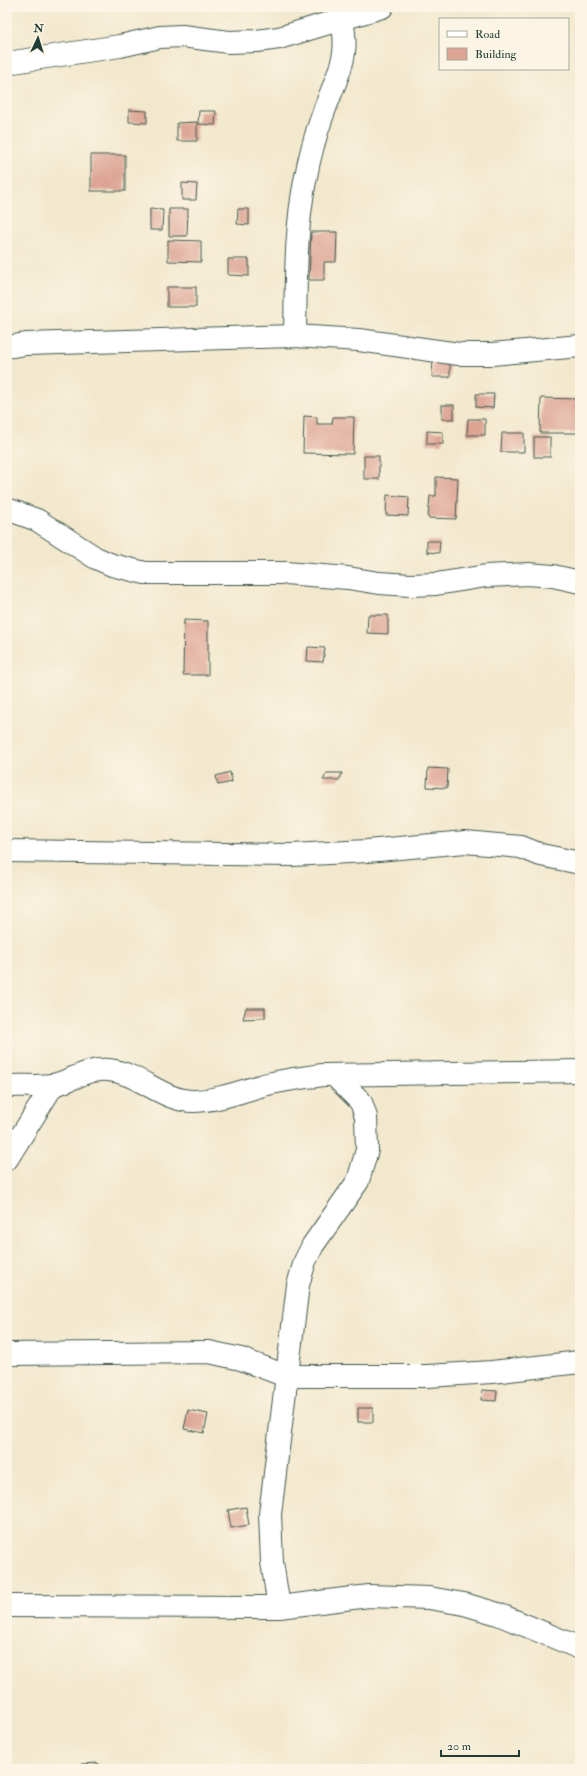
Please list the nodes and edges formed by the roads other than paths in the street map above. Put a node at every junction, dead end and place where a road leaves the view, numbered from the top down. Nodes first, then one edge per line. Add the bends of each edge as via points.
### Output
1 (382, 7) edge
2 (340, 12) edge
3 (7, 63) edge
4 (295, 336) junction
5 (580, 346) edge
6 (7, 348) edge
7 (7, 509) edge
8 (580, 582) edge
9 (7, 851) edge
10 (580, 863) edge
11 (580, 1071) edge
12 (334, 1075) junction
13 (53, 1085) junction
14 (7, 1086) edge
15 (7, 1159) edge
16 (7, 1354) edge
17 (580, 1362) edge
18 (286, 1376) junction
19 (7, 1606) edge
20 (279, 1607) junction
21 (580, 1648) edge

1 - 2 street
2 - 3 street via 293,34 257,41 229,42 182,36 160,37 120,46
2 - 4 street via 346,38 345,53 312,148 299,215
4 - 5 street via 360,340 459,354 524,352
4 - 6 street via 26,344
7 - 8 street via 37,520 96,558 112,565 145,573 285,574 410,585 528,574
9 - 10 street via 292,855 465,842 520,847 542,855
11 - 12 street
12 - 13 street via 294,1079 195,1101 174,1098 133,1076 107,1070 92,1070
12 - 18 street via 361,1102 368,1133 367,1150 358,1181 320,1234 305,1261 298,1285
13 - 14 street
13 - 15 street
16 - 18 street via 209,1352 241,1358
17 - 18 street via 427,1376
18 - 20 street via 270,1514 272,1562
19 - 20 street
20 - 21 street via 369,1596 429,1598 464,1604 498,1614

